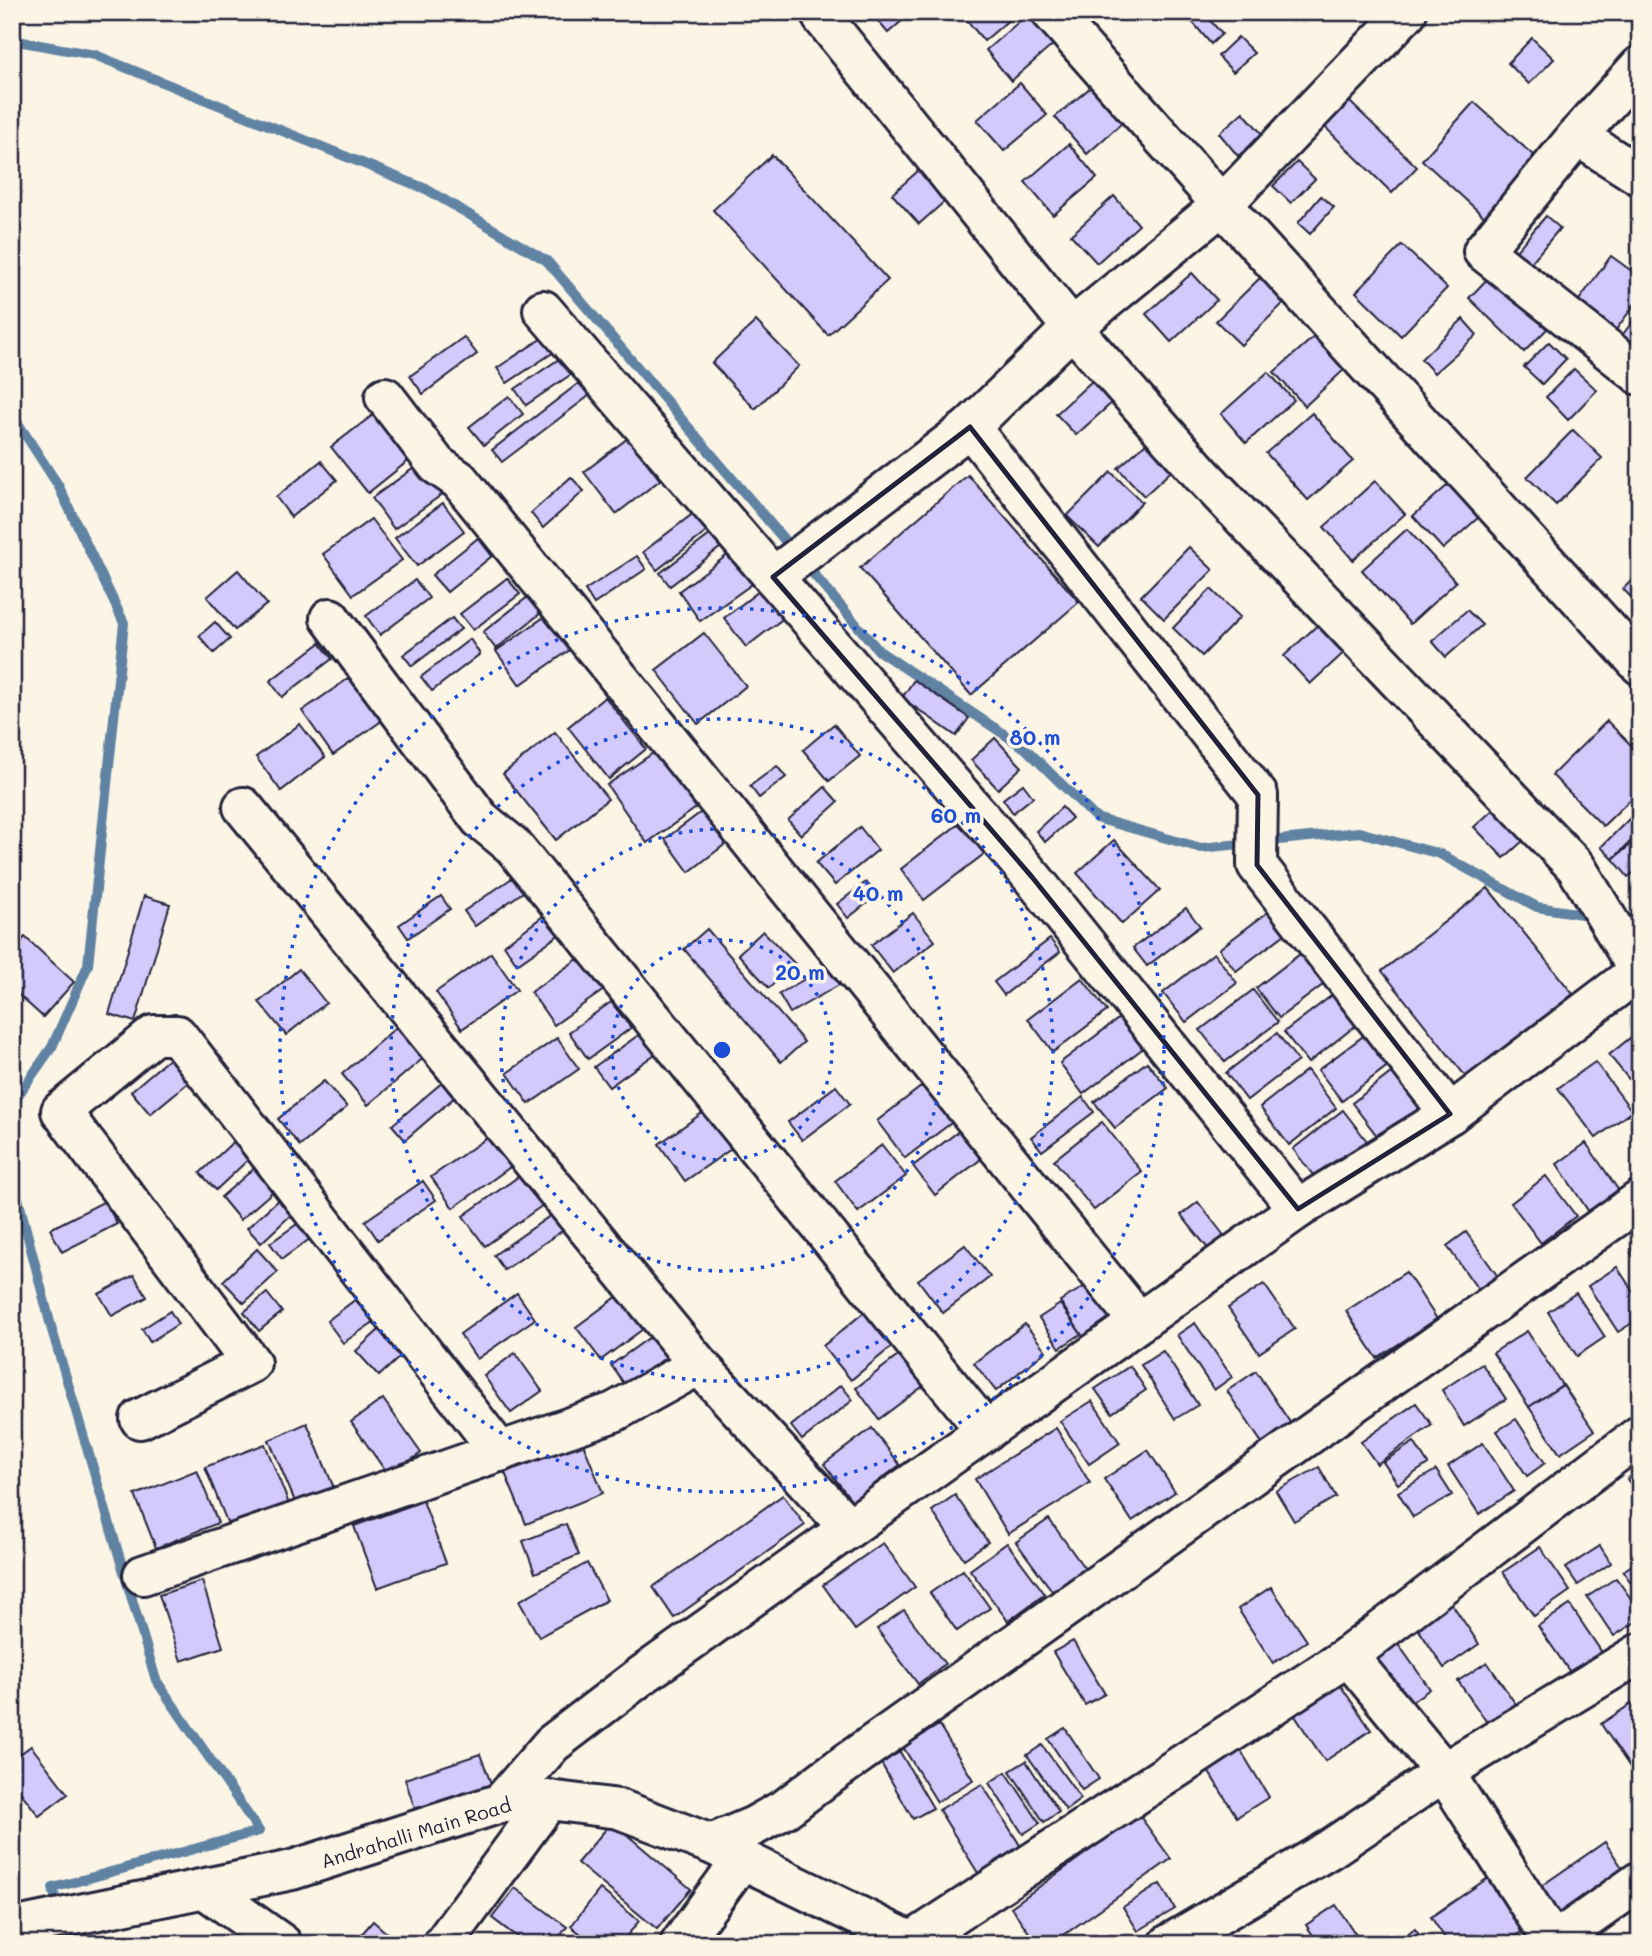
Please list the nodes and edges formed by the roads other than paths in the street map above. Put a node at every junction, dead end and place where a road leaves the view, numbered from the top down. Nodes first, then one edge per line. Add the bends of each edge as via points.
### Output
1 (1407, 12) edge
2 (1057, 14) edge
3 (822, 17) dead end
4 (1640, 66) edge
5 (1577, 136) junction
6 (1640, 176) edge
7 (1222, 205) junction
8 (543, 310) dead end
9 (1072, 328) junction
10 (1640, 375) edge
11 (386, 397) dead end
12 (970, 427) junction
13 (791, 564) junction
14 (330, 618) dead end
15 (1640, 665) edge
16 (243, 807) dead end
17 (1639, 971) edge
18 (1450, 1114) junction
19 (1640, 1200) edge
20 (1298, 1209) junction
21 (1139, 1322) junction
22 (699, 1365) junction
23 (140, 1419) dead end
24 (986, 1431) junction
25 (1640, 1434) edge
26 (500, 1451) junction
27 (849, 1528) junction
28 (144, 1575) dead end
29 (1640, 1653) edge
30 (1348, 1656) junction
31 (1444, 1772) junction
32 (549, 1800) junction
33 (501, 1803) junction
34 (727, 1851) junction
35 (1640, 1881) edge
36 (205, 1889) junction
37 (45, 1922) edge
38 (913, 1943) edge
39 (1552, 1943) edge
40 (282, 1944) edge
41 (443, 1944) edge
42 (680, 1944) edge
43 (1169, 1944) edge

1 - 7 street
2 - 7 street
3 - 9 street
4 - 5 street
5 - 6 street
5 - 10 street via 1483,251
7 - 9 street
7 - 15 street
8 - 13 street
9 - 12 street
9 - 17 street via 1203,476 1576,866
11 - 21 street via 437,465 468,490
12 - 13 street
12 - 18 street via 1258,795 1257,865
13 - 20 street via 1032,877
14 - 24 street via 481,819 513,846
16 - 22 street
17 - 18 street
18 - 20 street
19 - 34 street via 786,1808 754,1826
20 - 21 street
21 - 24 street
22 - 26 street via 614,1412
22 - 27 street
23 - 26 street via 251,1363 61,1111 154,1035 177,1035
24 - 27 street
25 - 30 street
26 - 28 street
27 - 33 street via 552,1744
29 - 31 street
30 - 31 street
30 - 38 street
31 - 39 street
31 - 43 street via 1330,1849
32 - 33 street, Andrahalli Main Road
32 - 34 street, Andrahalli Main Road via 620,1809
32 - 41 street
33 - 36 street, Andrahalli Main Road via 292,1870
34 - 38 street, Andrahalli Main Road
34 - 42 street
35 - 39 street
36 - 37 street, Andrahalli Main Road
36 - 40 street

